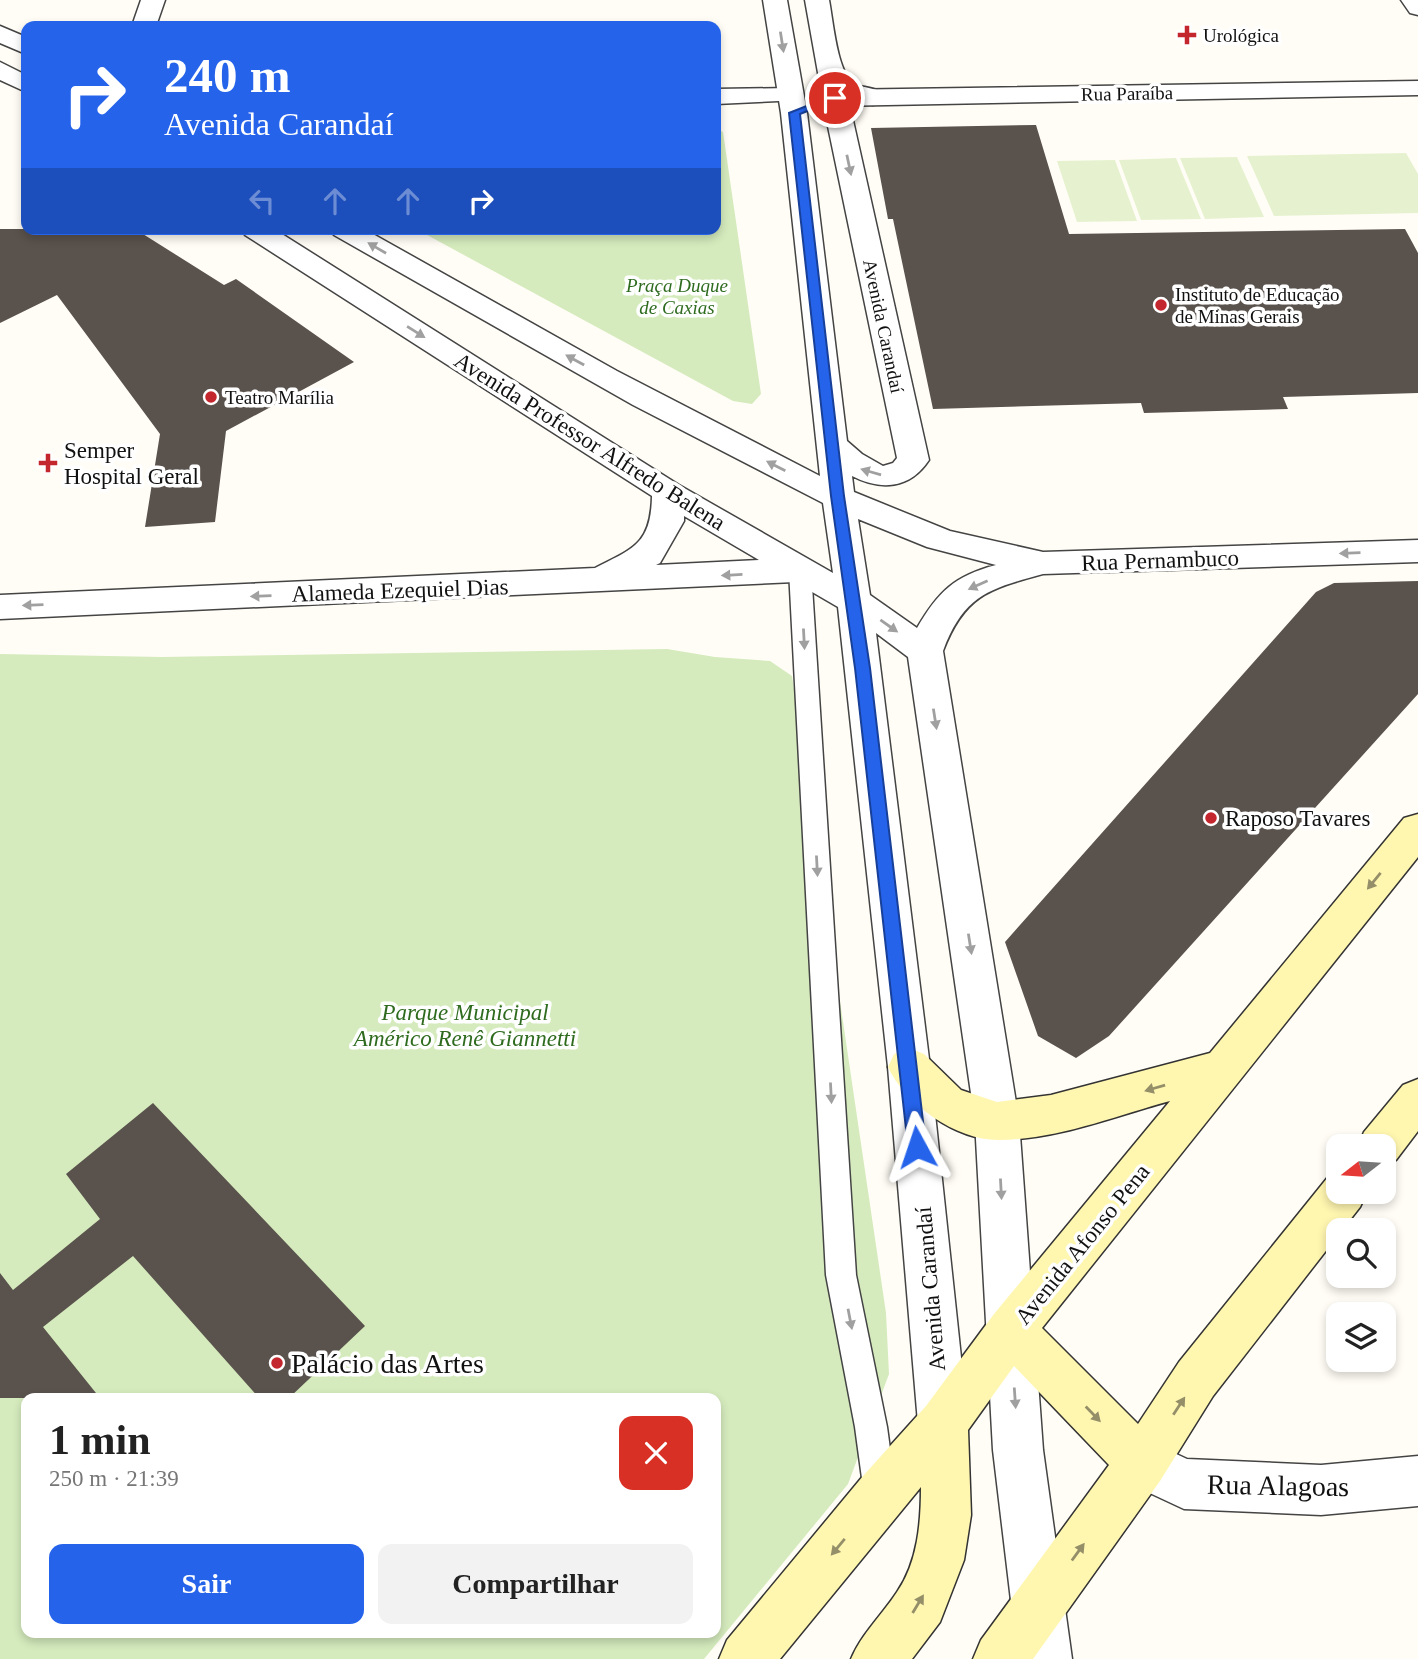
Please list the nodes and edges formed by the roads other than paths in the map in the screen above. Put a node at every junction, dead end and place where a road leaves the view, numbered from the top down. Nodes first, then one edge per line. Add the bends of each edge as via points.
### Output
1 (153, 0) edge
2 (775, 0) edge
3 (817, 0) edge
4 (1413, 0) edge
5 (1418, 8) edge
6 (146, 21) edge
7 (0, 33) edge
8 (21, 44) edge
9 (0, 69) edge
10 (21, 82) edge
11 (833, 87) junction
12 (1418, 88) edge
13 (721, 97) edge
14 (791, 97) junction
15 (264, 235) edge
16 (354, 235) edge
17 (833, 445) junction
18 (668, 492) junction
19 (838, 496) junction
20 (1418, 551) edge
21 (1043, 563) junction
22 (800, 570) junction
23 (598, 581) junction
24 (854, 601) junction
25 (0, 607) edge
26 (925, 651) junction
27 (1418, 829) edge
28 (909, 1067) junction
29 (1221, 1069) junction
30 (1418, 1098) edge
31 (997, 1121) junction
32 (1390, 1134) edge
33 (1335, 1204) edge
34 (1011, 1330) junction
35 (943, 1423) junction
36 (1142, 1463) junction
37 (1418, 1481) edge
38 (881, 1493) junction
39 (1038, 1607) junction
40 (746, 1659) edge
41 (878, 1659) edge
42 (1000, 1659) edge
43 (1045, 1659) edge

1 - 6 street
2 -> 14 street, Avenida Carandaí
3 - 11 street, Avenida Carandaí
4 - 5 street
7 - 8 street
9 - 10 street
11 - 12 street, Rua Paraíba via 873,97
11 - 14 street
11 -> 17 street, Avenida Carandaí via 912,460 897,474 873,475 850,463
13 - 14 street
14 - 17 street, Avenida Carandaí
15 -> 18 street, Avenida Professor Alfredo Balena
19 -> 16 street via 703,430
17 - 19 street, Avenida Carandaí
18 - 22 street, Avenida Professor Alfredo Balena
18 - 23 street via 668,521 648,555
19 - 21 street, Rua Pernambuco via 906,528 985,552
19 - 24 street, Avenida Carandaí
20 -> 21 street, Rua Pernambuco
21 -> 26 street via 975,584 953,598 934,623
22 -> 23 street, Alameda Ezequiel Dias
22 - 24 street, Avenida Professor Alfredo Balena
22 -> 38 lane via 841,1275
23 -> 25 street, Alameda Ezequiel Dias
24 -> 26 street, Avenida Professor Alfredo Balena
24 - 28 street, Avenida Carandaí
26 -> 31 street
27 -> 29 main road, Avenida Afonso Pena
28 - 31 main road via 946,1104
28 - 35 street, Avenida Carandaí
29 -> 31 main road via 1051,1114
29 - 34 main road, Avenida Afonso Pena
30 - 32 main road
31 -> 34 street
36 -> 33 main road via 1196,1379
34 - 35 main road, Avenida Afonso Pena
34 -> 36 main road
34 -> 39 street via 1018,1450
35 - 38 main road, Avenida Afonso Pena
41 -> 35 main road via 921,1602 940,1551 948,1495
36 - 37 street, Rua Alagoas via 1184,1484 1321,1490
39 -> 36 main road
38 -> 40 main road, Avenida Afonso Pena
39 - 42 main road
39 - 43 street

